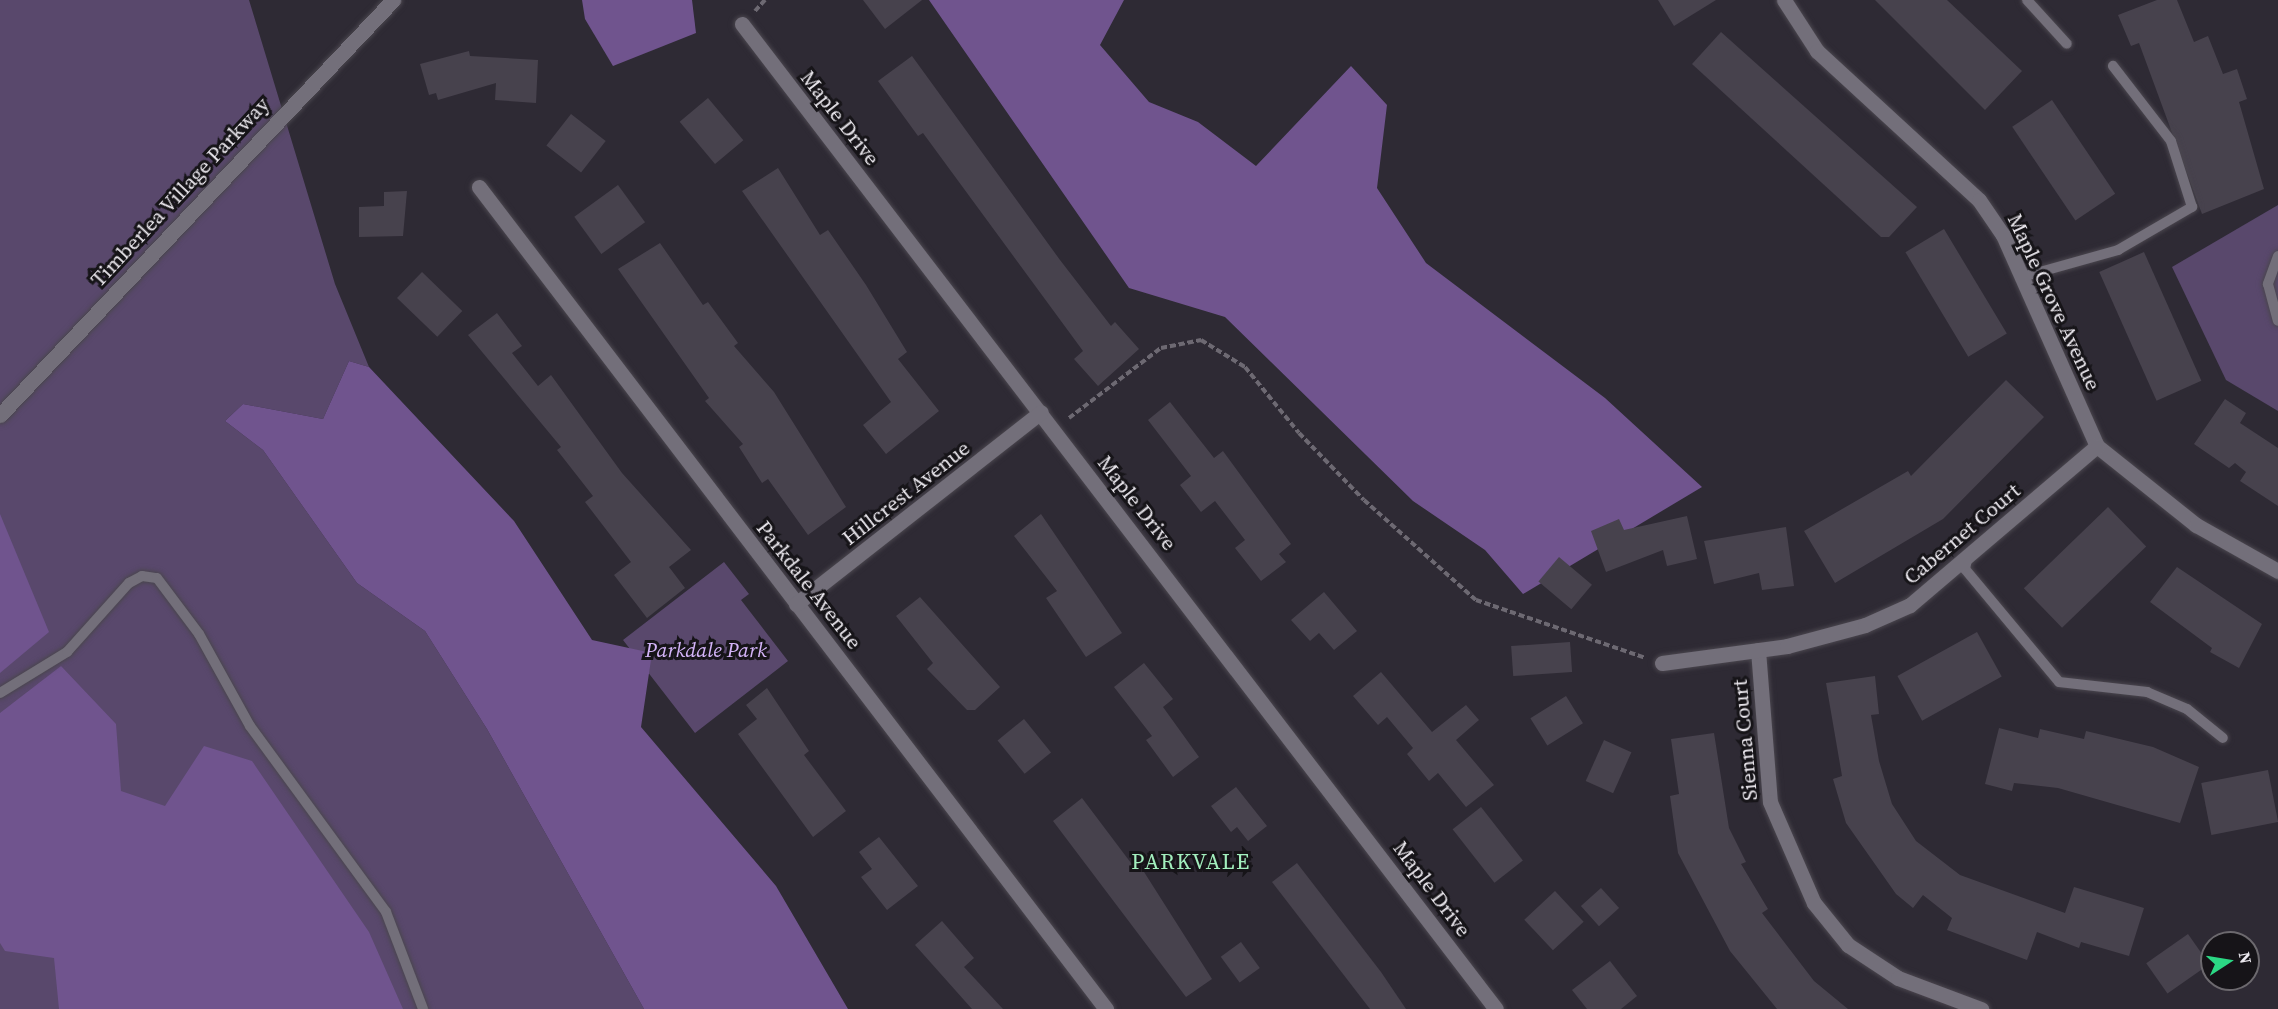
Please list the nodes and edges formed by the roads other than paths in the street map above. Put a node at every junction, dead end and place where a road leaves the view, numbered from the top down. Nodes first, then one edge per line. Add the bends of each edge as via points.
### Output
1 (393, 0) edge
2 (1784, 0) edge
3 (2027, 0) edge
4 (742, 24) dead end
5 (2067, 44) dead end
6 (2113, 66) dead end
7 (479, 188) dead end
8 (2278, 256) edge
9 (2022, 277) junction
10 (2278, 321) edge
11 (1041, 412) junction
12 (0, 414) edge
13 (2097, 446) junction
14 (1967, 560) junction
15 (2278, 571) edge
16 (796, 604) junction
17 (1758, 650) junction
18 (1662, 663) road end
19 (0, 693) edge
20 (2223, 738) dead end
21 (423, 1009) edge
22 (1106, 1009) edge
23 (1496, 1009) edge
24 (1981, 1009) edge

1 - 12 street, Timberlea Village Parkway
2 - 9 street, Maple Grove Avenue via 1817,51 1979,200
3 - 5 lane
4 - 11 street, Maple Drive
6 - 9 lane via 2171,141 2192,207 2118,250
7 - 16 street, Parkdale Avenue
8 - 10 lane via 2268,284
9 - 13 street, Maple Grove Avenue
11 - 16 street, Hillcrest Avenue
11 - 23 street, Maple Drive
13 - 14 street, Cabernet Court
13 - 15 street, Maple Grove Avenue via 2196,525
14 - 17 street, Cabernet Court via 1910,605 1865,625
14 - 20 lane via 1965,569 2059,682 2147,692 2187,709
16 - 22 street, Parkdale Avenue
17 - 18 street, Cabernet Court
17 - 24 street, Sienna Court via 1770,802 1814,903 1848,945 1898,978
19 - 21 lane via 67,652 129,583 142,576 157,578 199,634 249,726 386,912

